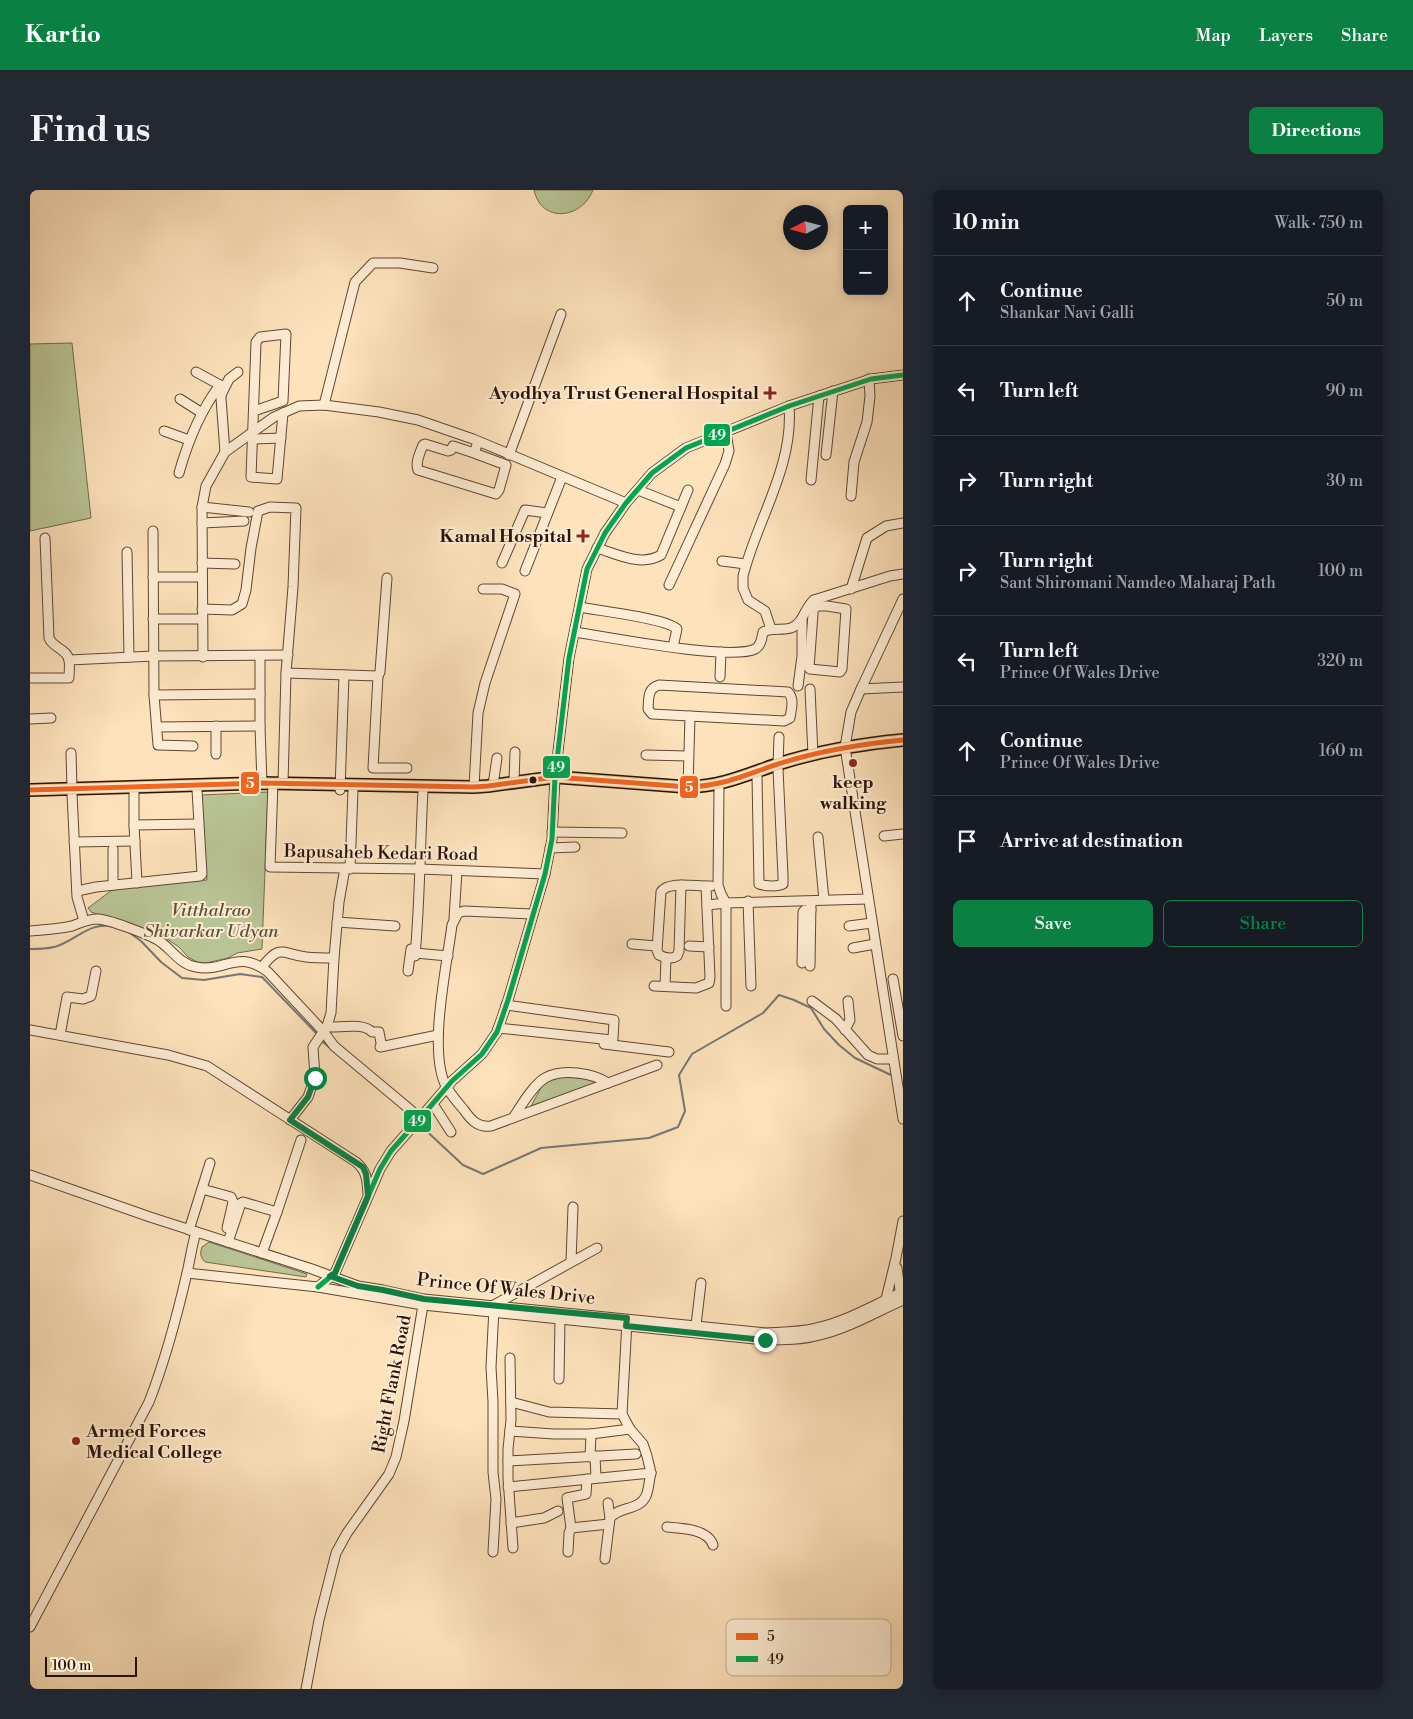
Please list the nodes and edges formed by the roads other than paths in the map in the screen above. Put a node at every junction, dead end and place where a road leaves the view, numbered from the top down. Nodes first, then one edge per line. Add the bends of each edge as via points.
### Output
1 (433, 268) dead end
2 (560, 314) dead end
3 (196, 372) dead end
4 (238, 372) dead end
5 (903, 375) edge
6 (869, 379) junction
7 (221, 390) junction
8 (833, 391) junction
9 (819, 396) junction
10 (180, 399) dead end
11 (324, 405) junction
12 (790, 406) junction
13 (254, 412) junction
14 (202, 413) junction
15 (283, 413) junction
16 (164, 431) dead end
17 (726, 433) junction
18 (253, 435) junction
19 (281, 438) junction
20 (189, 440) junction
21 (478, 442) junction
22 (225, 452) junction
23 (474, 453) junction
24 (509, 454) junction
25 (826, 455) dead end
26 (179, 473) dead end
27 (562, 477) junction
28 (811, 480) dead end
29 (638, 490) junction
30 (688, 490) dead end
31 (852, 496) dead end
32 (626, 503) junction
33 (202, 507) junction
34 (681, 507) junction
35 (249, 512) dead end
36 (548, 513) junction
37 (244, 521) dead end
38 (202, 523) junction
39 (903, 523) edge
40 (153, 531) dead end
41 (45, 538) dead end
42 (598, 548) junction
43 (127, 552) dead end
44 (722, 561) dead end
45 (202, 563) junction
46 (502, 563) dead end
47 (235, 564) dead end
48 (746, 564) junction
49 (526, 571) dead end
50 (903, 574) edge
51 (152, 577) junction
52 (202, 577) junction
53 (387, 578) dead end
54 (669, 584) dead end
55 (483, 589) dead end
56 (851, 589) junction
57 (903, 599) edge
58 (814, 605) junction
59 (580, 607) junction
60 (202, 614) junction
61 (153, 619) junction
62 (802, 619) junction
63 (770, 628) junction
64 (575, 632) junction
65 (673, 647) junction
66 (721, 652) junction
67 (288, 655) junction
68 (154, 656) junction
69 (260, 656) junction
70 (129, 657) junction
71 (203, 657) junction
72 (69, 660) junction
73 (286, 673) junction
74 (344, 675) junction
75 (378, 676) junction
76 (720, 677) dead end
77 (30, 678) edge
78 (798, 686) dead end
79 (903, 687) edge
80 (810, 689) dead end
81 (860, 689) junction
82 (260, 694) junction
83 (154, 695) junction
84 (690, 716) junction
85 (51, 718) dead end
86 (30, 719) edge
87 (216, 726) junction
88 (260, 726) junction
89 (157, 727) junction
90 (779, 737) dead end
91 (903, 740) edge
92 (193, 746) dead end
93 (903, 748) edge
94 (845, 750) junction
95 (515, 752) dead end
96 (71, 753) dead end
97 (216, 754) dead end
98 (646, 754) dead end
99 (813, 755) junction
100 (688, 756) junction
101 (497, 758) dead end
102 (778, 767) junction
103 (407, 768) dead end
104 (758, 776) junction
105 (555, 779) junction
106 (514, 782) junction
107 (273, 785) junction
108 (494, 786) junction
109 (474, 787) junction
110 (688, 787) junction
111 (340, 788) junction
112 (719, 789) junction
113 (30, 790) edge
114 (197, 790) junction
115 (353, 790) junction
116 (72, 791) junction
117 (134, 791) junction
118 (423, 791) junction
119 (30, 795) edge
120 (198, 824) junction
121 (134, 825) junction
122 (552, 832) junction
123 (622, 833) dead end
124 (903, 834) edge
125 (884, 836) dead end
126 (818, 837) dead end
127 (135, 841) junction
128 (74, 842) junction
129 (575, 847) dead end
130 (550, 848) junction
131 (113, 849) dead end
132 (347, 868) junction
133 (419, 869) junction
134 (457, 871) junction
135 (545, 874) junction
136 (138, 883) junction
137 (113, 885) junction
138 (681, 885) junction
139 (706, 886) junction
140 (718, 886) junction
141 (77, 891) junction
142 (868, 899) junction
143 (824, 900) junction
144 (725, 901) junction
145 (748, 901) junction
146 (707, 904) junction
147 (811, 905) junction
148 (533, 914) junction
149 (454, 918) junction
150 (84, 921) junction
151 (337, 922) junction
152 (872, 923) junction
153 (395, 926) dead end
154 (849, 926) dead end
155 (30, 931) edge
156 (632, 944) dead end
157 (875, 944) junction
158 (658, 946) junction
159 (689, 946) dead end
160 (709, 947) junction
161 (853, 948) dead end
162 (415, 953) junction
163 (448, 956) junction
164 (334, 958) junction
165 (666, 958) junction
166 (806, 964) dead end
167 (262, 967) junction
168 (96, 971) dead end
169 (408, 971) dead end
170 (903, 978) edge
171 (893, 979) junction
172 (881, 981) junction
173 (654, 986) dead end
174 (665, 986) junction
175 (751, 986) dead end
176 (812, 1001) dead end
177 (848, 1001) dead end
178 (506, 1005) junction
179 (726, 1006) dead end
180 (325, 1029) junction
181 (30, 1030) edge
182 (497, 1030) junction
183 (845, 1030) junction
184 (60, 1035) junction
185 (438, 1035) junction
186 (903, 1036) edge
187 (669, 1052) dead end
188 (894, 1063) junction
189 (658, 1065) dead end
190 (608, 1083) junction
191 (446, 1087) junction
192 (431, 1106) junction
193 (413, 1112) dead end
194 (512, 1118) junction
195 (903, 1119) edge
196 (290, 1120) junction
197 (451, 1132) dead end
198 (301, 1140) dead end
199 (210, 1163) dead end
200 (30, 1175) edge
201 (202, 1189) junction
202 (368, 1196) junction
203 (573, 1207) dead end
204 (277, 1212) junction
205 (903, 1221) edge
206 (193, 1231) junction
207 (226, 1241) junction
208 (597, 1248) dead end
209 (262, 1253) junction
210 (896, 1258) junction
211 (571, 1262) junction
212 (187, 1272) junction
213 (330, 1276) junction
214 (701, 1283) dead end
215 (318, 1286) junction
216 (902, 1296) edge
217 (888, 1303) junction
218 (423, 1306) junction
219 (494, 1309) junction
220 (560, 1319) junction
221 (627, 1322) junction
222 (696, 1325) junction
223 (510, 1358) dead end
224 (558, 1379) dead end
225 (511, 1402) junction
226 (622, 1414) junction
227 (630, 1429) junction
228 (510, 1431) junction
229 (590, 1434) junction
230 (636, 1454) dead end
231 (593, 1456) junction
232 (508, 1461) junction
233 (651, 1473) junction
234 (592, 1479) junction
235 (508, 1487) junction
236 (608, 1503) dead end
237 (558, 1512) dead end
238 (610, 1521) junction
239 (511, 1523) junction
240 (667, 1526) dead end
241 (571, 1528) junction
242 (713, 1545) dead end
243 (513, 1548) dead end
244 (493, 1552) dead end
245 (568, 1552) dead end
246 (604, 1559) dead end
247 (30, 1627) edge
248 (306, 1689) edge

1 - 11 street via 373,263 355,282
2 - 24 street
3 - 7 street
4 - 7 street
5 - 6 street
6 - 8 street
6 - 31 street via 870,396 854,462
7 - 14 street via 212,396
7 - 22 street
8 - 9 street
8 - 25 street
9 - 12 street
9 - 28 street
10 - 14 street
11 - 15 street via 299,406
11 - 21 street via 418,420
12 - 17 street
12 - 48 street via 789,436 782,464
13 - 13 street via 283,401 286,334 260,337 256,342
13 - 18 street
14 - 20 street
15 - 18 street
15 - 19 street
16 - 20 street
17 - 29 street via 686,448 652,473
17 - 54 street via 729,451 725,464
18 - 19 street
18 - 19 street via 251,478 277,478
18 - 22 street
20 - 26 street
21 - 23 street
21 - 24 street
22 - 33 street via 206,486
23 - 23 street via 453,446 448,451 425,444 422,445 417,468 496,494 506,465
24 - 27 street
27 - 32 street
27 - 36 street
29 - 32 street
29 - 34 street
30 - 34 street
32 - 42 street
33 - 35 street
33 - 38 street
34 - 42 street via 661,554 654,559 640,560
36 - 46 street via 525,510
36 - 49 street
37 - 38 street
38 - 45 street
39 - 56 street via 886,526 866,538
40 - 51 street
41 - 72 street via 50,638 51,643
42 - 59 street via 587,569
43 - 70 street
44 - 48 street
45 - 47 street
45 - 52 street
48 - 63 street via 743,588 748,600 765,611
50 - 56 street
51 - 52 street
51 - 61 street
52 - 60 street
53 - 75 street
55 - 109 street via 502,589 515,594 478,713
56 - 58 street
57 - 81 street
58 - 58 street via 809,668 840,672 847,612 845,608
58 - 62 street via 808,605
59 - 64 street
59 - 65 street via 674,625 677,629
60 - 61 street
60 - 67 street via 232,610 242,604 258,511 296,508
60 - 71 street
61 - 68 street
62 - 63 street via 792,627
62 - 78 street
63 - 66 street via 764,632 756,648
64 - 65 street
64 - 105 street
65 - 66 street
66 - 76 street
67 - 69 street
67 - 73 street
68 - 70 street
68 - 71 street
68 - 83 street
69 - 71 street
69 - 82 street
70 - 72 street
72 - 77 street via 69,678
73 - 74 street
73 - 107 street
74 - 75 street
74 - 111 street
75 - 103 street via 373,768
79 - 81 street
80 - 99 street
81 - 94 street via 851,712
82 - 83 street
82 - 88 street
83 - 89 street
84 - 84 street via 649,712 653,687 788,692 792,699 788,720
84 - 100 street
85 - 86 street
87 - 88 street
87 - 89 street
87 - 97 street
88 - 107 street
89 - 92 street via 158,745
90 - 102 street
91 - 94 main road
93 - 94 main road
94 - 99 main road
94 - 102 main road
94 - 142 street
95 - 106 street
96 - 116 street
98 - 100 street
99 - 102 main road
100 - 110 street
101 - 108 street
102 - 104 main road
102 - 104 street via 783,876 780,886 759,884
102 - 110 main road via 709,786
104 - 112 main road
105 - 106 main road
105 - 110 main road
105 - 112 main road via 690,793
105 - 118 main road via 492,790
105 - 122 street
106 - 108 main road
107 - 111 main road
107 - 114 main road
107 - 116 main road
107 - 132 street, Bapusaheb Kedari Road via 270,867
108 - 109 main road
109 - 111 main road
111 - 115 main road
112 - 140 street
113 - 116 main road
114 - 117 main road
114 - 120 street
115 - 118 main road
115 - 132 street
116 - 117 main road
116 - 119 main road
116 - 128 street
117 - 121 street
118 - 133 street
120 - 121 street
120 - 136 street via 200,876
121 - 127 street
122 - 123 street
122 - 130 street
124 - 125 street
126 - 143 street
127 - 128 street
127 - 136 street
128 - 141 street
129 - 130 street
130 - 135 street
131 - 137 street
132 - 133 street, Bapusaheb Kedari Road
132 - 151 street
133 - 134 street, Bapusaheb Kedari Road
133 - 162 street via 420,901
134 - 135 street, Bapusaheb Kedari Road
134 - 149 street
135 - 148 street
136 - 137 street
137 - 141 street
138 - 139 street
138 - 158 street via 668,886 661,892
138 - 165 street via 679,951 674,958
139 - 140 street
139 - 146 street
140 - 144 street
141 - 150 street
142 - 143 street
142 - 152 street
143 - 147 street
144 - 145 street
144 - 146 street
144 - 179 street
145 - 147 street
145 - 175 street
146 - 160 street
147 - 166 street
148 - 149 street via 464,910
148 - 178 street
149 - 163 street
150 - 155 street via 72,926
150 - 167 street via 98,919 156,938 186,964 195,967 216,967 242,961 251,961
151 - 153 street
151 - 164 street
152 - 154 street
152 - 157 street
156 - 158 street
157 - 161 street
157 - 172 street
158 - 165 street via 659,955
159 - 160 street
160 - 174 street via 709,983 696,988
162 - 163 street
162 - 169 street via 413,948 410,950
163 - 185 street
164 - 167 street via 277,952
164 - 180 street via 331,1013
165 - 174 street
167 - 180 street
168 - 184 street via 91,996 83,999 67,997
170 - 171 street
171 - 172 street
171 - 186 street
172 - 188 street
173 - 174 street
176 - 183 street
177 - 183 street via 850,1020
178 - 182 street
178 - 182 street via 614,1020 613,1039
180 - 185 street via 368,1028 379,1032 382,1047
180 - 193 street via 334,1046
180 - 196 street via 314,1043 315,1078 308,1097
181 - 184 street
182 - 187 street
182 - 191 street via 482,1054
183 - 188 street via 868,1055
184 - 196 street via 168,1055 207,1066
185 - 191 street
188 - 195 street
189 - 190 street
190 - 194 street
190 - 194 street via 583,1074 557,1074 545,1078
191 - 192 street
191 - 194 street via 472,1120 482,1127
192 - 197 street
192 - 202 street via 391,1151
196 - 202 street via 363,1167
198 - 204 street
199 - 201 street
200 - 206 street, Prince Of Wales Drive
201 - 206 street
201 - 207 street via 231,1197 233,1202
202 - 213 street via 335,1273
203 - 211 street
204 - 207 street via 241,1203
204 - 209 street
205 - 210 street
206 - 207 street, Prince Of Wales Drive
206 - 212 street
207 - 209 street, Prince Of Wales Drive
208 - 211 street
209 - 213 street, Prince Of Wales Drive
210 - 216 street
210 - 217 street
211 - 219 street
212 - 215 street, Prince Of Wales Drive
212 - 247 street via 149,1402
213 - 215 street
213 - 219 street, Prince Of Wales Drive via 358,1286 422,1299
214 - 222 street
215 - 218 street, Prince Of Wales Drive
216 - 217 street, Prince Of Wales Drive
217 - 221 street, Prince Of Wales Drive via 849,1324 820,1335 796,1339 765,1340
217 - 222 street, Prince Of Wales Drive via 818,1328 795,1332 766,1333
218 - 219 street, Prince Of Wales Drive
218 - 248 street, Right Flank Road via 396,1457 378,1492 336,1553
219 - 220 street, Prince Of Wales Drive
219 - 221 street, Prince Of Wales Drive
219 - 244 street via 491,1367 496,1499
220 - 221 street, Prince Of Wales Drive
220 - 224 street
221 - 222 street, Prince Of Wales Drive
221 - 226 street
223 - 225 street
225 - 226 street via 548,1412
225 - 228 street
226 - 227 street
227 - 229 street
227 - 233 street via 643,1444
228 - 229 street
228 - 232 street
229 - 231 street
230 - 231 street
231 - 232 street
231 - 234 street
232 - 235 street
233 - 234 street
233 - 238 street via 643,1502 613,1513
234 - 235 street
234 - 241 street via 586,1494 567,1498
235 - 239 street
236 - 238 street
237 - 239 street via 544,1518
238 - 241 street
238 - 246 street
239 - 243 street
240 - 242 street via 704,1534
241 - 245 street

